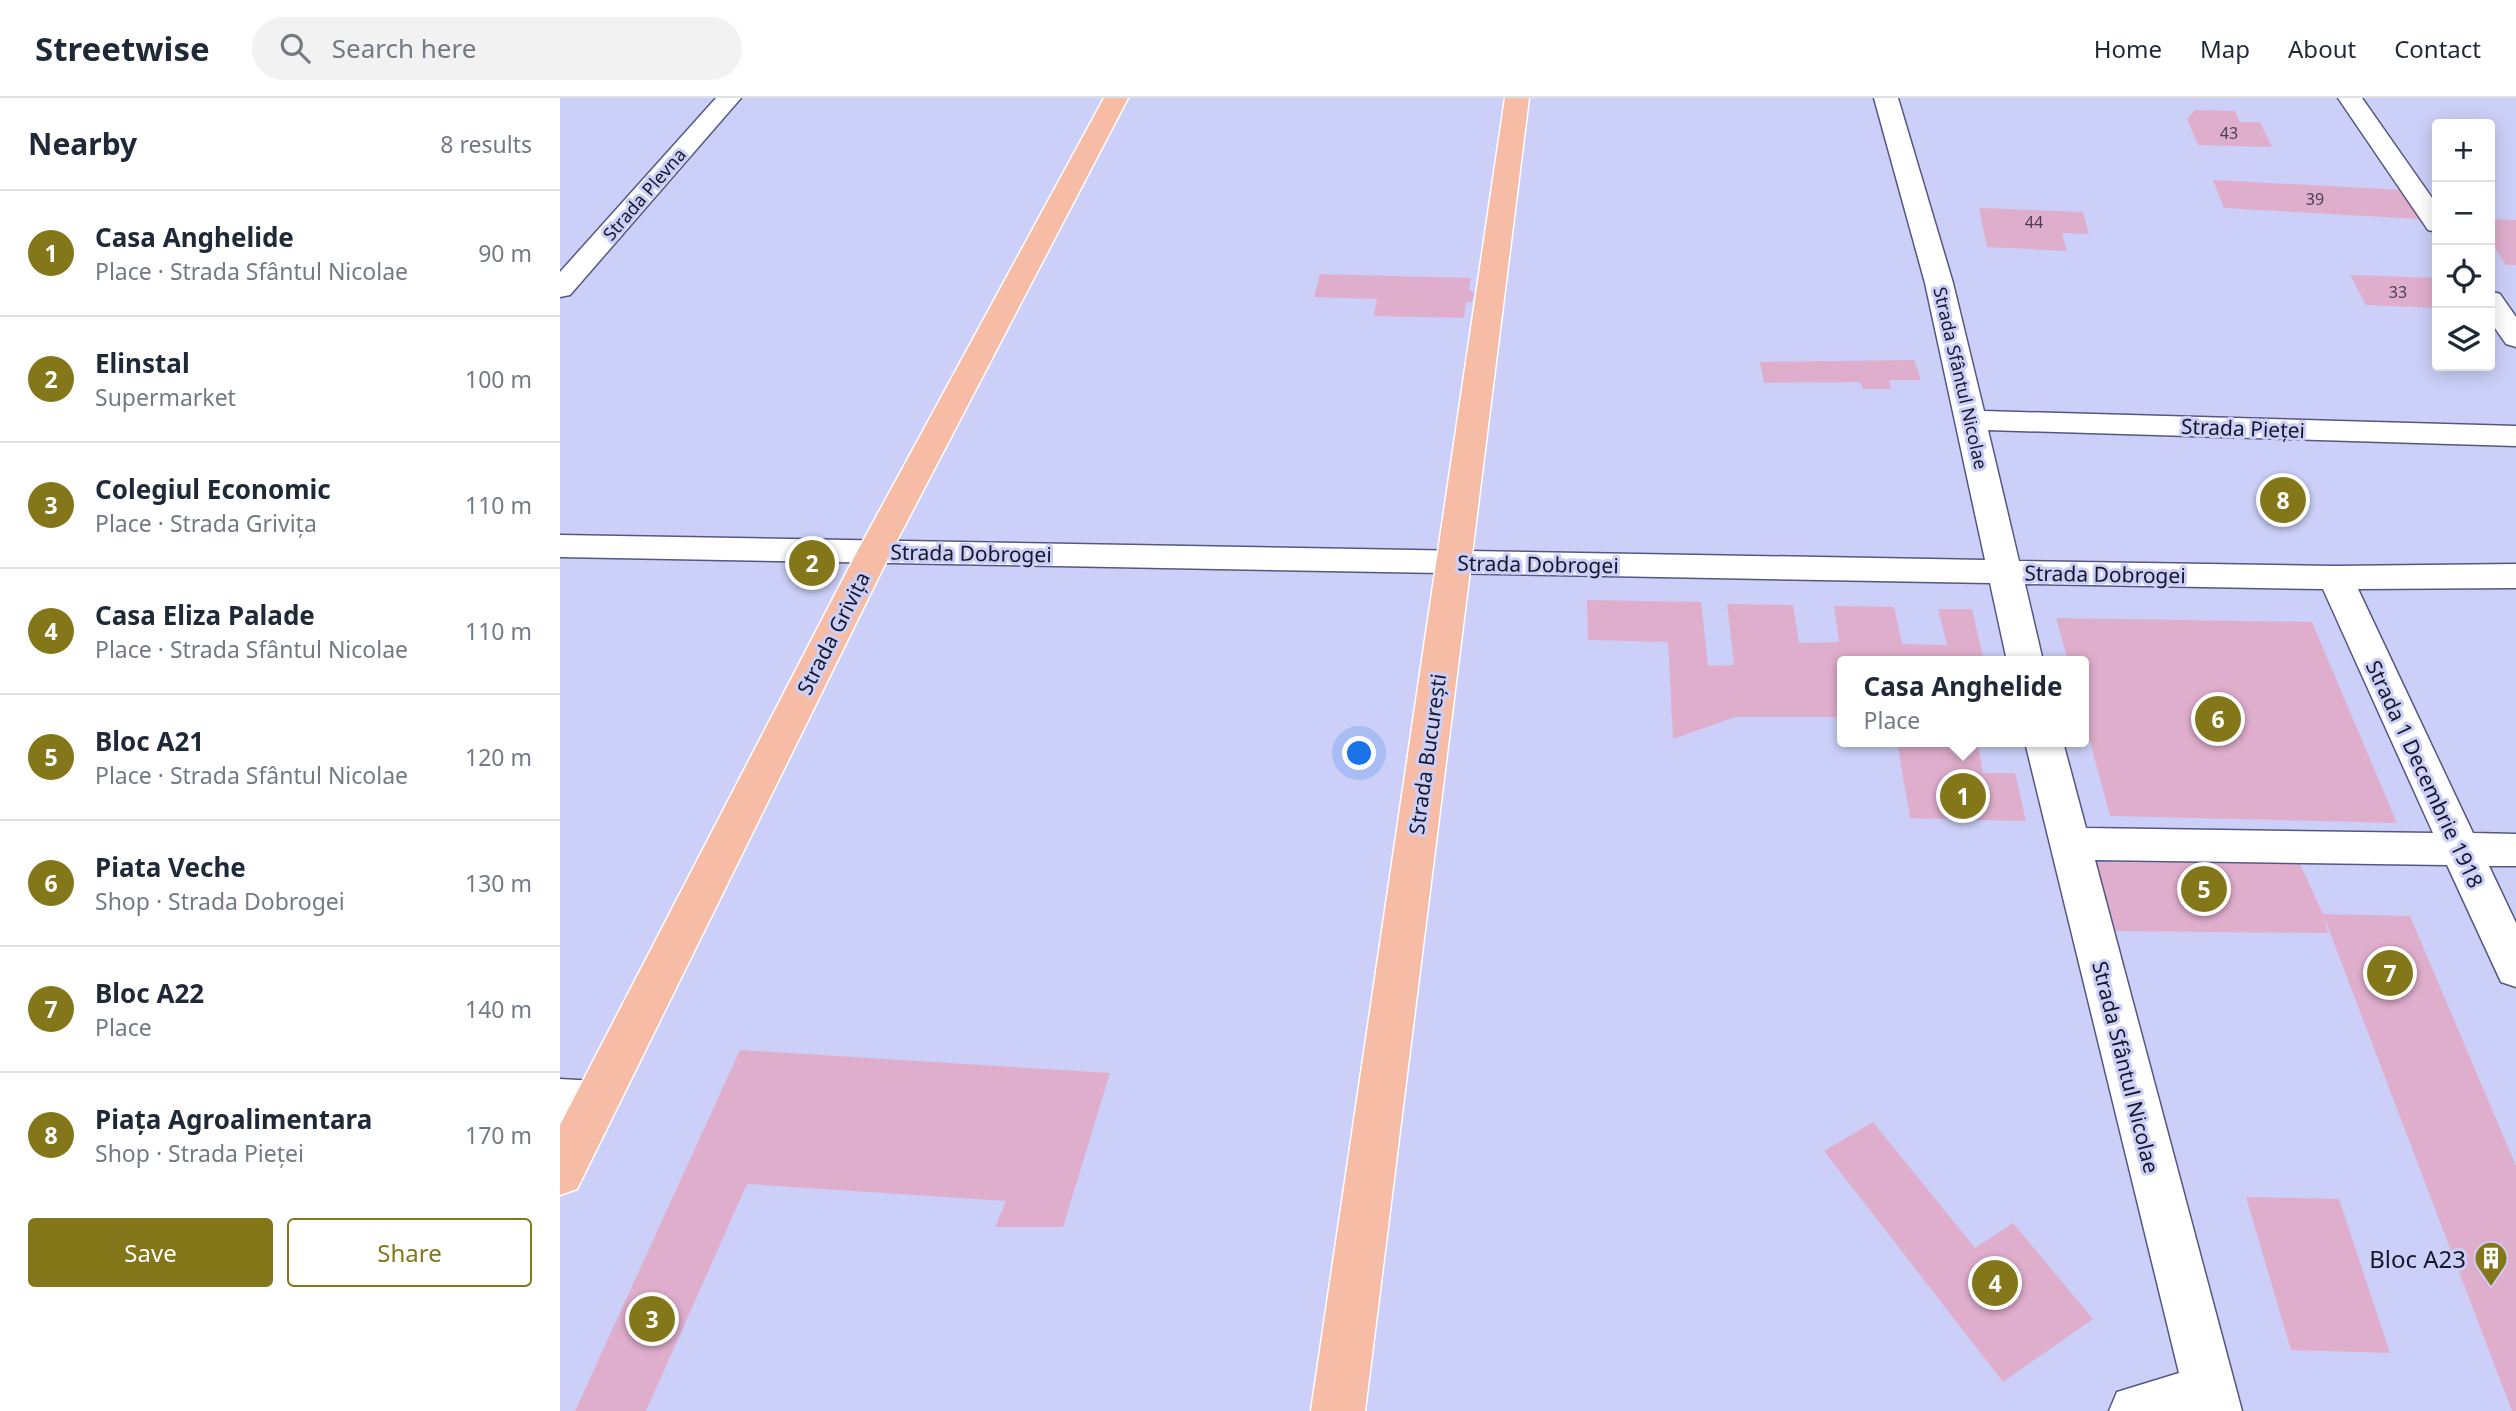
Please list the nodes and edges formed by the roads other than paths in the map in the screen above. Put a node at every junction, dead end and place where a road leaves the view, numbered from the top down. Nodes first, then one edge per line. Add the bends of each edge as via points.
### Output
1 (729, 98) edge
2 (1116, 98) edge
3 (1517, 98) edge
4 (1886, 98) edge
5 (2350, 98) edge
6 (2432, 217) edge
7 (560, 289) edge
8 (2495, 307) edge
9 (2516, 338) edge
10 (1970, 420) junction
11 (2516, 436) edge
12 (560, 546) edge
13 (874, 552) junction
14 (1455, 563) junction
15 (2004, 572) junction
16 (2516, 576) edge
17 (2335, 578) junction
18 (2024, 656) edge
19 (2045, 747) edge
20 (2068, 845) junction
21 (2460, 849) junction
22 (2516, 850) edge
23 (2516, 969) edge
24 (578, 1101) edge
25 (560, 1173) edge
26 (2212, 1401) edge
27 (1338, 1411) edge
28 (2136, 1411) edge

1 - 7 street, Strada Plevna
2 - 13 main road, Strada Grivița
3 - 14 main road, Strada București
4 - 10 street, Strada Sfântul Nicolae via 1940,283
5 - 6 street
8 - 9 street
10 - 11 street, Strada Pieței
10 - 15 street, Strada Sfântul Nicolae
12 - 13 street, Strada Dobrogei
13 - 14 street, Strada Dobrogei
13 - 24 main road, Strada Grivița
14 - 15 street, Strada Dobrogei
14 - 27 main road, Strada București
15 - 17 street, Strada Dobrogei
15 - 18 street, Strada Sfântul Nicolae
16 - 17 street, Strada Dobrogei
17 - 21 street, Strada 1 Decembrie 1918
19 - 20 street, Strada Sfântul Nicolae
20 - 21 street
20 - 26 street, Strada Sfântul Nicolae
21 - 22 street
21 - 23 street, Strada 1 Decembrie 1918
24 - 25 main road, Strada Grivița
26 - 28 street, Strada Sfântul Nicolae

